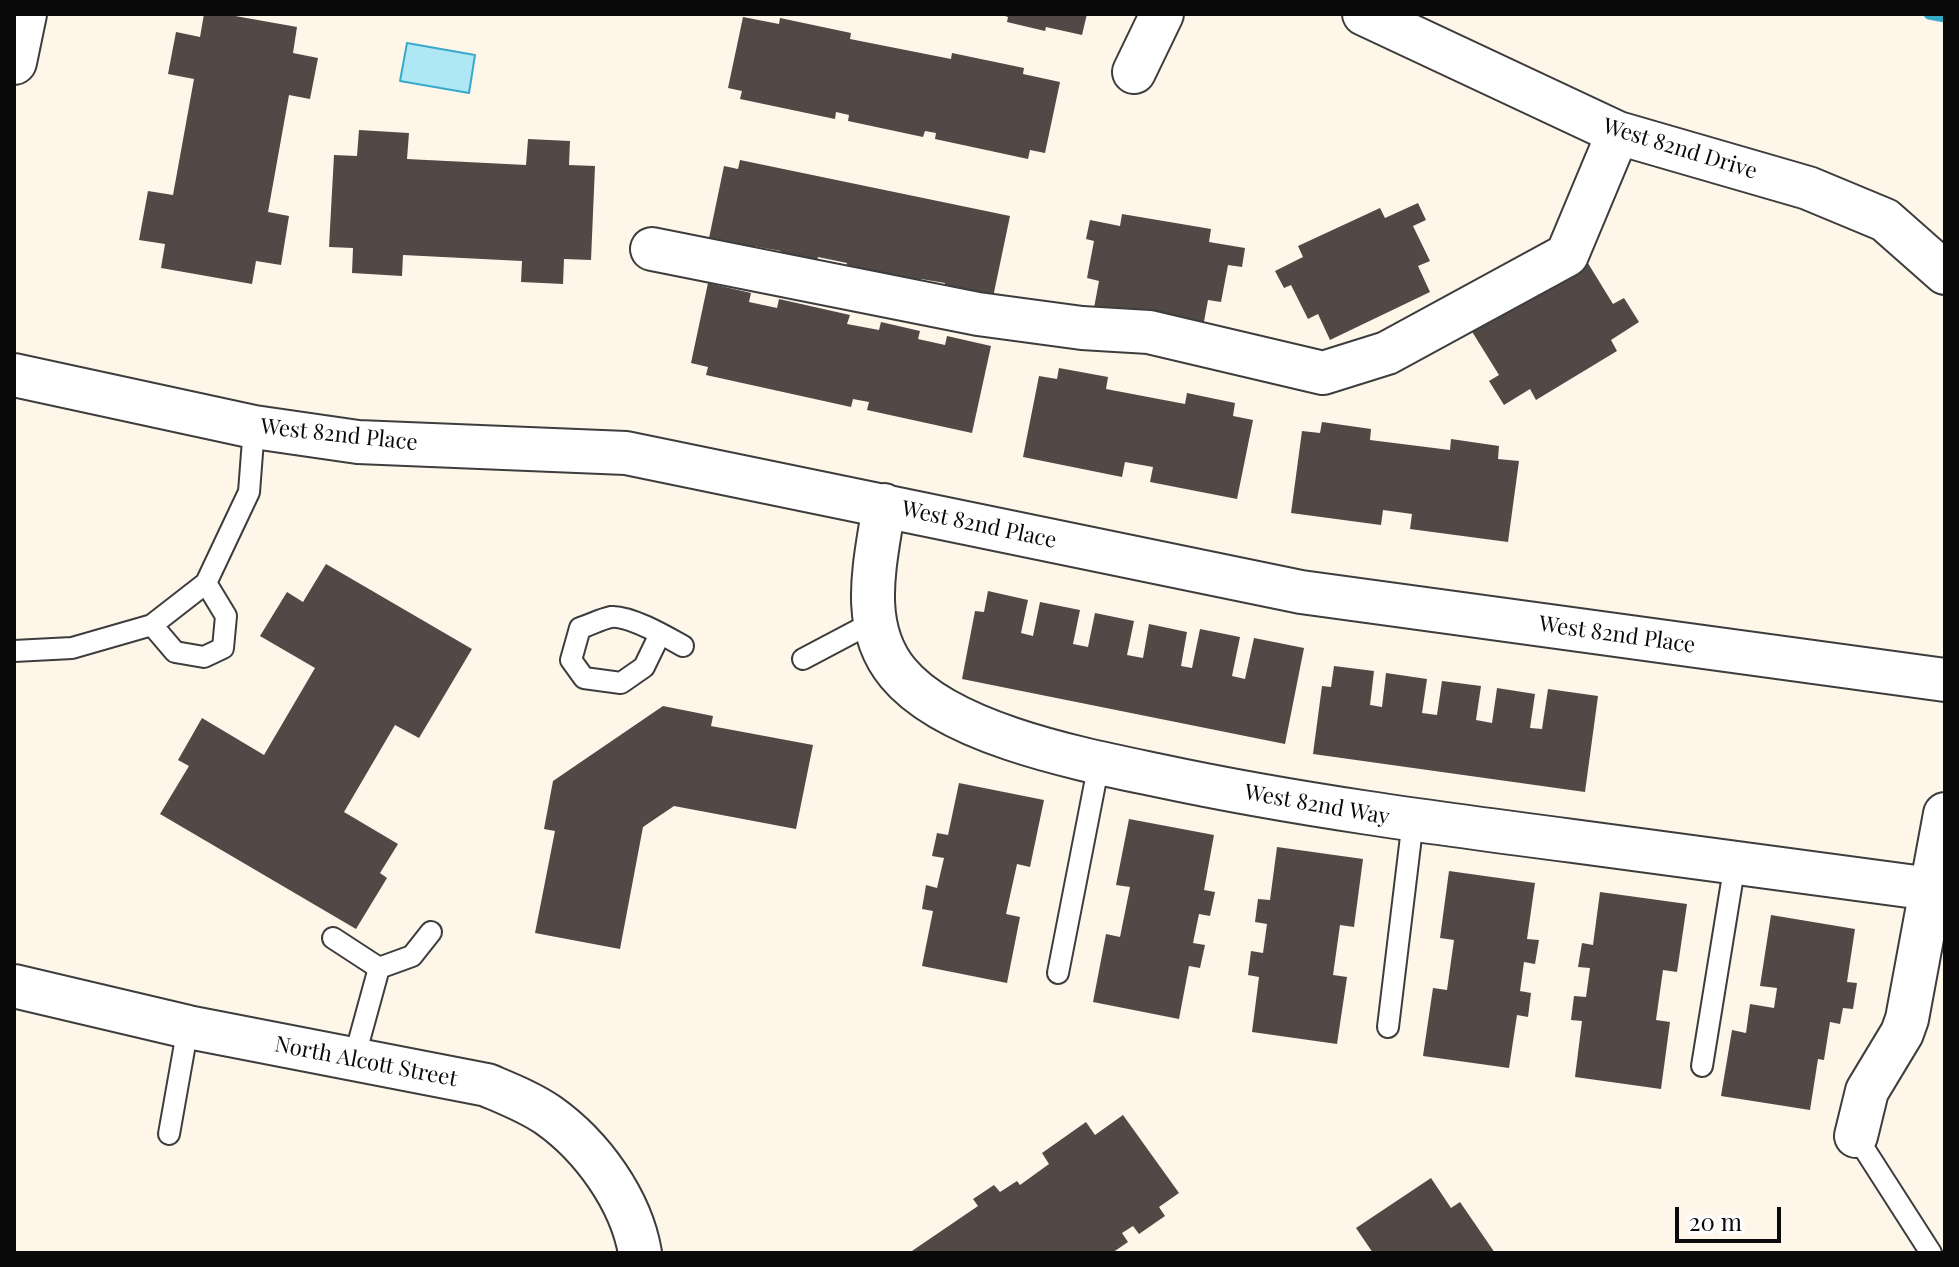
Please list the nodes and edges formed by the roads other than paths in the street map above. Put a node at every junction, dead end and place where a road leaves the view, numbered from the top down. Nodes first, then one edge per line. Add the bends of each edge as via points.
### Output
1 (24, 14) edge
2 (1162, 14) edge
3 (1364, 14) edge
4 (14, 62) edge
5 (1134, 72) dead end
6 (1618, 133) junction
7 (652, 249) dead end
8 (1945, 273) edge
9 (14, 375) edge
10 (254, 427) junction
11 (884, 505) junction
12 (206, 583) junction
13 (873, 622) junction
14 (152, 625) junction
15 (660, 634) dead end
16 (683, 646) dead end
17 (14, 651) edge
18 (803, 659) dead end
19 (1945, 680) edge
20 (1099, 763) junction
21 (1945, 814) edge
22 (1413, 820) junction
23 (1735, 863) junction
24 (1931, 889) junction
25 (431, 932) dead end
26 (333, 938) dead end
27 (379, 968) junction
28 (1058, 973) dead end
29 (14, 986) edge
30 (188, 1027) junction
31 (1388, 1027) dead end
32 (354, 1059) junction
33 (1702, 1066) dead end
34 (169, 1134) dead end
35 (1856, 1136) joint
36 (640, 1253) edge
37 (1931, 1253) edge

1 - 4 street
2 - 5 street
3 - 6 street, West 82nd Drive
6 - 7 street via 1567,255 1387,353 1323,373 1149,332 978,314
6 - 8 street, West 82nd Drive via 1808,188 1885,220
9 - 10 street, West 82nd Place
10 - 11 street, West 82nd Place via 358,442 626,453
10 - 12 lane via 249,492
11 - 13 street, West 82nd Way
11 - 19 street, West 82nd Place via 1301,592
12 - 14 lane
12 - 14 lane via 226,616 223,648 204,657 175,652
13 - 18 lane
13 - 20 street, West 82nd Way via 898,673 949,712 1005,737
14 - 17 lane via 72,648
15 - 16 lane
20 - 22 street, West 82nd Way
20 - 28 lane
21 - 24 street
22 - 23 street, West 82nd Way
22 - 31 lane
23 - 24 street, West 82nd Way
23 - 33 lane
24 - 35 street via 1907,1019 1867,1091
25 - 27 lane via 412,956
26 - 27 lane
27 - 32 lane
29 - 30 street, North Alcott Street
30 - 32 street, North Alcott Street
30 - 34 lane
32 - 36 street, North Alcott Street via 487,1085 548,1115 596,1161 620,1197
35 - 37 lane

